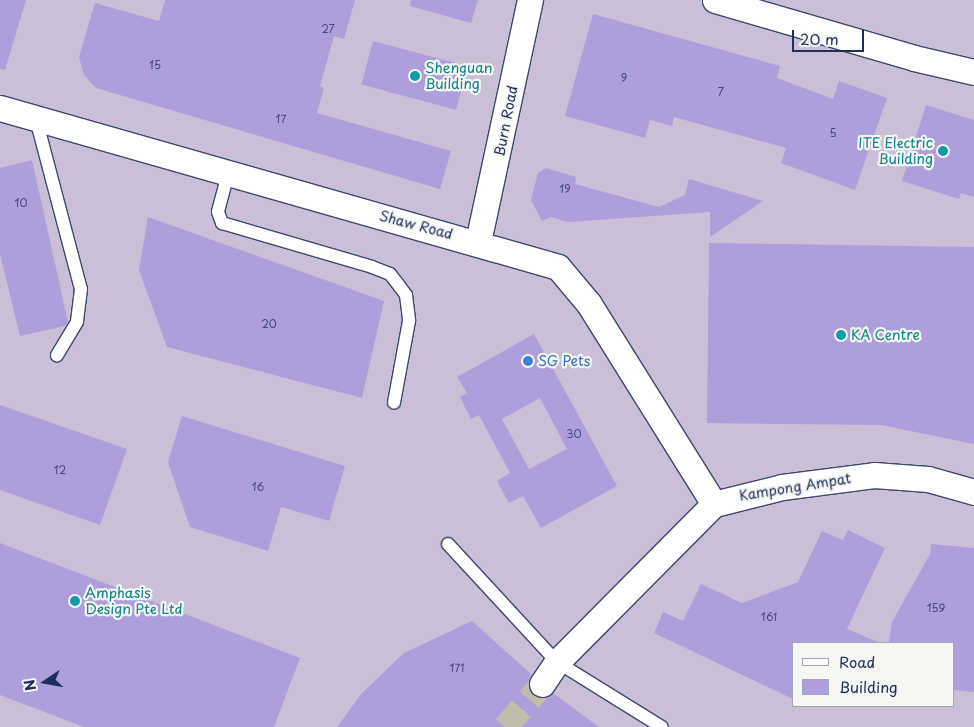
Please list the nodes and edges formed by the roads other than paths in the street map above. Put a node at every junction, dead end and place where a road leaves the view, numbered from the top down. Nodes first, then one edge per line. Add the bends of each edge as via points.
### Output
1 (530, 0) edge
2 (715, 0) edge
3 (974, 72) edge
4 (0, 108) edge
5 (36, 119) junction
6 (228, 174) junction
7 (478, 242) junction
8 (57, 355) dead end
9 (394, 403) dead end
10 (974, 492) edge
11 (714, 504) junction
12 (448, 544) dead end
13 (557, 662) junction
14 (542, 684) tunnel mouth
15 (662, 727) edge

1 - 7 street, Burn Road
2 - 3 street via 914,58
4 - 5 street, Shaw Road
5 - 6 street, Shaw Road
5 - 8 lane via 81,289 77,322
6 - 7 street, Shaw Road
6 - 9 lane via 218,212 222,223 390,274 406,295 409,321
7 - 11 street, Shaw Road via 558,267 589,304
10 - 11 street, Kampong Ampat via 928,479 874,475 782,487
11 - 13 street
12 - 13 lane
13 - 14 street
13 - 15 lane

